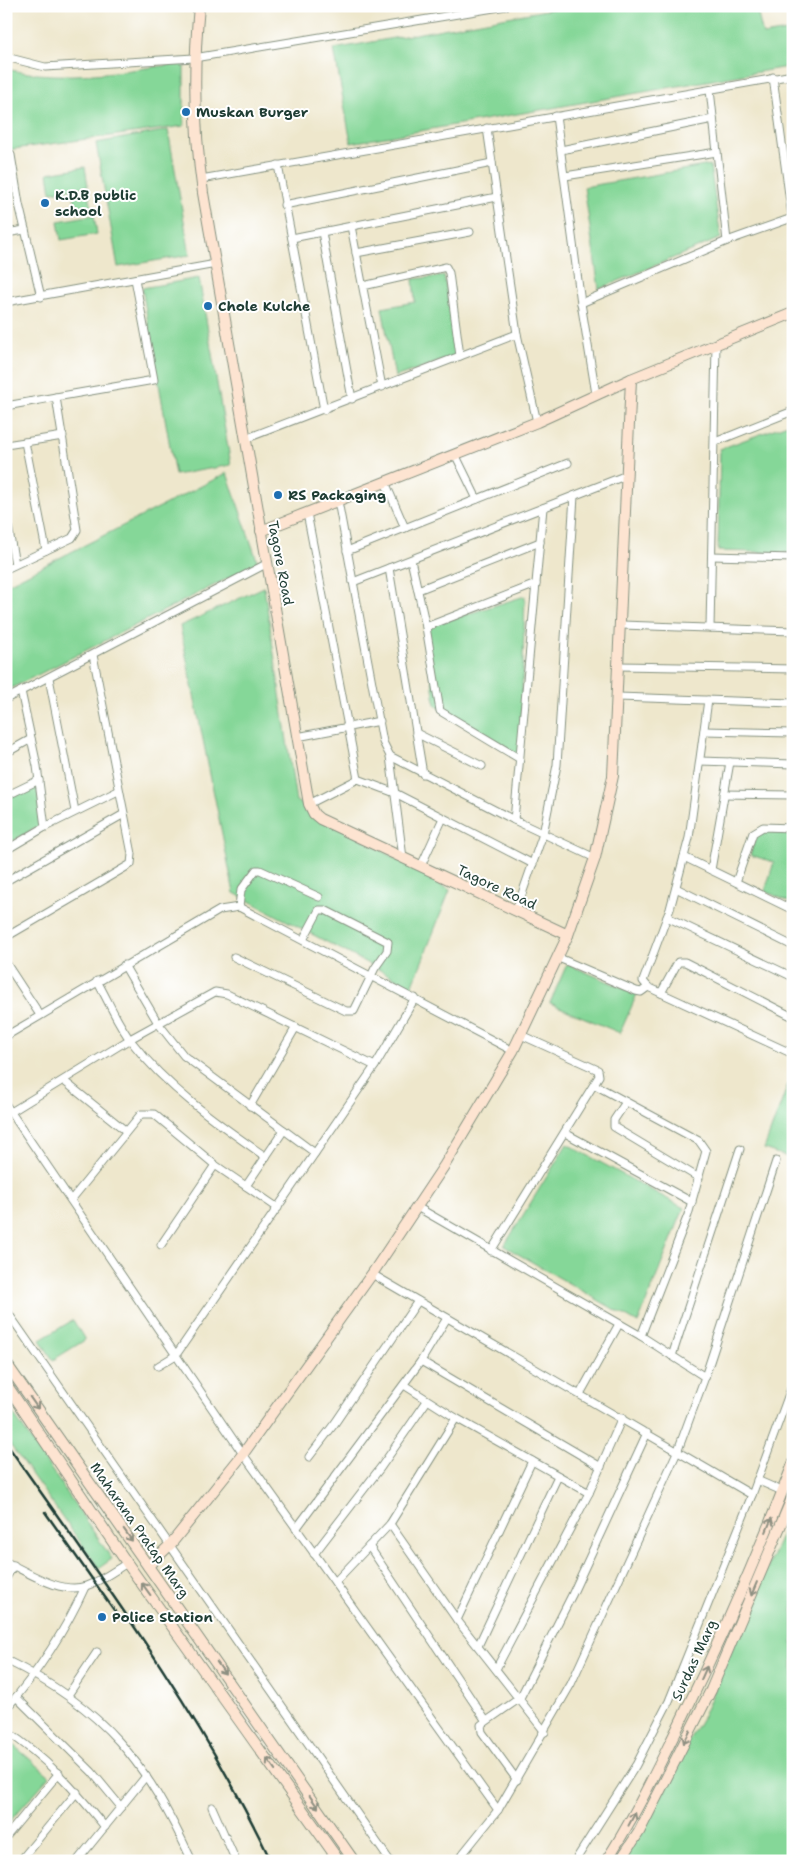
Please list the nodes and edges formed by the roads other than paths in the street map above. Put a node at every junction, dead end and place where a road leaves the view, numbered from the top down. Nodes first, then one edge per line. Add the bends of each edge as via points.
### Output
1 (199, 6) edge
2 (506, 6) edge
3 (6, 57) edge
4 (194, 58) junction
5 (793, 75) edge
6 (773, 77) junction
7 (710, 90) junction
8 (556, 116) junction
9 (713, 119) junction
10 (487, 128) junction
11 (560, 150) junction
12 (6, 151) edge
13 (717, 152) junction
14 (492, 163) junction
15 (278, 166) junction
16 (564, 176) junction
17 (201, 179) junction
18 (497, 197) junction
19 (284, 205) junction
20 (792, 221) edge
21 (351, 226) junction
22 (26, 230) junction
23 (322, 232) junction
24 (470, 232) dead end
25 (6, 234) edge
26 (292, 238) junction
27 (727, 241) junction
28 (356, 253) junction
29 (216, 264) junction
30 (135, 279) junction
31 (363, 286) junction
32 (41, 297) junction
33 (6, 302) edge
34 (581, 303) junction
35 (793, 313) edge
36 (517, 334) junction
37 (716, 344) junction
38 (460, 356) junction
39 (631, 379) junction
40 (382, 387) junction
41 (596, 394) junction
42 (56, 397) junction
43 (352, 399) junction
44 (6, 406) edge
45 (324, 410) junction
46 (793, 411) edge
47 (536, 422) junction
48 (63, 436) junction
49 (245, 439) junction
50 (25, 442) junction
51 (714, 442) junction
52 (6, 445) edge
53 (455, 454) junction
54 (568, 463) dead end
55 (627, 475) junction
56 (385, 482) junction
57 (574, 496) junction
58 (477, 499) junction
59 (338, 501) junction
60 (543, 508) junction
61 (307, 513) junction
62 (6, 515) edge
63 (405, 528) junction
64 (260, 531) junction
65 (540, 542) junction
66 (46, 550) junction
67 (347, 551) junction
68 (712, 556) junction
69 (793, 558) edge
70 (411, 560) junction
71 (268, 563) junction
72 (15, 564) junction
73 (389, 568) junction
74 (6, 569) edge
75 (353, 582) junction
76 (536, 584) junction
77 (418, 590) junction
78 (622, 625) junction
79 (426, 627) junction
80 (710, 628) junction
81 (793, 631) edge
82 (93, 655) junction
83 (619, 666) junction
84 (793, 669) edge
85 (48, 678) junction
86 (21, 692) junction
87 (618, 697) junction
88 (6, 699) edge
89 (708, 700) junction
90 (793, 703) edge
91 (380, 721) junction
92 (347, 727) junction
93 (704, 731) junction
94 (793, 732) edge
95 (416, 733) junction
96 (297, 737) junction
97 (32, 739) junction
98 (6, 753) edge
99 (390, 756) junction
100 (520, 759) junction
101 (700, 761) junction
102 (730, 762) junction
103 (793, 764) edge
104 (482, 766) dead end
105 (423, 774) junction
106 (358, 779) junction
107 (39, 780) junction
108 (118, 790) junction
109 (395, 794) junction
110 (724, 794) junction
111 (793, 795) edge
112 (6, 796) edge
113 (309, 804) junction
114 (75, 812) junction
115 (124, 814) junction
116 (443, 818) junction
117 (514, 820) junction
118 (45, 827) junction
119 (793, 828) edge
120 (543, 834) junction
121 (6, 850) edge
122 (684, 857) junction
123 (402, 858) junction
124 (595, 858) junction
125 (532, 864) junction
126 (420, 866) junction
127 (711, 870) junction
128 (6, 880) edge
129 (736, 882) junction
130 (676, 888) junction
131 (319, 897) dead end
132 (239, 907) junction
133 (793, 910) edge
134 (516, 912) junction
135 (667, 917) junction
136 (568, 936) junction
137 (6, 937) edge
138 (303, 940) junction
139 (793, 946) edge
140 (234, 957) dead end
141 (559, 958) junction
142 (6, 963) edge
143 (124, 965) junction
144 (371, 976) junction
145 (793, 978) edge
146 (97, 981) junction
147 (648, 987) junction
148 (661, 993) junction
149 (415, 998) junction
150 (40, 1015) junction
151 (793, 1017) edge
152 (158, 1023) junction
153 (296, 1028) junction
154 (521, 1035) junction
155 (6, 1036) edge
156 (130, 1039) junction
157 (512, 1052) junction
158 (793, 1054) edge
159 (374, 1066) junction
160 (64, 1081) junction
161 (595, 1085) junction
162 (626, 1102) junction
163 (6, 1105) edge
164 (250, 1106) junction
165 (11, 1112) junction
166 (284, 1130) junction
167 (126, 1131) junction
168 (565, 1133) junction
169 (740, 1149) dead end
170 (315, 1153) junction
171 (266, 1157) junction
172 (776, 1161) dead end
173 (215, 1165) junction
174 (699, 1178) junction
175 (246, 1186) junction
176 (71, 1200) junction
177 (692, 1202) junction
178 (417, 1207) junction
179 (278, 1208) junction
180 (161, 1245) dead end
181 (491, 1250) junction
182 (372, 1274) junction
183 (418, 1300) junction
184 (6, 1310) edge
185 (447, 1318) junction
186 (619, 1324) junction
187 (641, 1336) junction
188 (176, 1355) junction
189 (672, 1356) junction
190 (421, 1361) junction
191 (7, 1365) edge
192 (158, 1366) dead end
193 (705, 1377) junction
194 (793, 1383) edge
195 (6, 1384) edge
196 (404, 1385) junction
197 (580, 1394) junction
198 (427, 1401) junction
199 (456, 1418) junction
200 (622, 1418) junction
201 (648, 1433) junction
202 (678, 1450) junction
203 (243, 1454) junction
204 (309, 1457) dead end
205 (532, 1461) junction
206 (76, 1462) junction
207 (793, 1464) edge
208 (601, 1467) junction
209 (64, 1469) junction
210 (558, 1476) junction
211 (757, 1480) junction
212 (782, 1492) junction
213 (589, 1493) junction
214 (752, 1495) junction
215 (793, 1496) edge
216 (390, 1524) junction
217 (296, 1529) junction
218 (170, 1545) junction
219 (369, 1546) junction
220 (314, 1554) junction
221 (6, 1562) edge
222 (127, 1563) junction
223 (14, 1565) junction
224 (148, 1566) junction
225 (6, 1578) edge
226 (335, 1582) junction
227 (85, 1587) junction
228 (457, 1620) junction
229 (478, 1646) junction
230 (97, 1652) dead end
231 (210, 1653) junction
232 (6, 1660) edge
233 (198, 1663) junction
234 (496, 1669) junction
235 (35, 1674) junction
236 (68, 1695) junction
237 (16, 1697) junction
238 (520, 1698) junction
239 (6, 1709) edge
240 (486, 1721) junction
241 (6, 1731) edge
242 (545, 1732) junction
243 (59, 1773) junction
244 (146, 1776) junction
245 (516, 1780) junction
246 (76, 1792) junction
247 (121, 1807) junction
248 (212, 1807) dead end
249 (498, 1810) junction
250 (6, 1825) edge
251 (106, 1826) junction
252 (9, 1835) edge
253 (191, 1858) edge
254 (20, 1861) edge
255 (76, 1861) edge
256 (184, 1861) edge
257 (236, 1861) edge
258 (339, 1861) edge
259 (354, 1861) edge
260 (390, 1861) edge
261 (457, 1861) edge
262 (575, 1861) edge
263 (606, 1861) edge
264 (620, 1861) edge

1 - 4 street, Tagore Road
2 - 4 street
3 - 4 street via 45,66
4 - 17 street, Tagore Road
5 - 6 street
6 - 7 street
6 - 20 street
7 - 8 street
7 - 9 street
8 - 10 street
8 - 11 street
9 - 11 street
9 - 13 street
10 - 14 street
10 - 15 street
11 - 16 street
12 - 22 street via 11,155
13 - 16 street
13 - 27 street
14 - 18 street
14 - 19 street
15 - 17 street
15 - 19 street
16 - 34 street
17 - 29 street, Tagore Road
18 - 21 street
18 - 36 street
19 - 26 street
20 - 27 street
21 - 23 street
21 - 28 street
22 - 25 street
22 - 32 street
23 - 26 street
23 - 43 street
24 - 28 street
26 - 45 street
27 - 34 street
28 - 31 street
29 - 30 street
29 - 49 street, Tagore Road
30 - 32 street
30 - 42 street via 154,380
31 - 38 street via 446,267
31 - 40 street
32 - 33 street
34 - 41 street
35 - 37 street
36 - 38 street
36 - 47 street
37 - 39 street
37 - 51 street
38 - 40 street
39 - 41 street
39 - 55 street
40 - 43 street
41 - 47 street
42 - 44 street
42 - 48 street
43 - 45 street
45 - 49 street
46 - 51 street
47 - 53 street
48 - 50 street
48 - 66 street via 77,530 72,538
49 - 64 street, Tagore Road
50 - 52 street
50 - 66 street
51 - 68 street
53 - 56 street
53 - 58 street
54 - 58 street
55 - 57 street
55 - 78 street
56 - 59 street
56 - 63 street
57 - 60 street
57 - 120 street via 559,753
58 - 63 street
59 - 61 street
59 - 67 street
60 - 65 street
60 - 70 street
61 - 64 street
61 - 92 street
62 - 72 street
63 - 67 street
64 - 71 street, Tagore Road
65 - 76 street
65 - 77 street
66 - 72 street
67 - 75 street
68 - 69 street
68 - 80 street
70 - 73 street
70 - 77 street
71 - 82 street
71 - 96 street, Tagore Road
72 - 74 street
73 - 75 street
73 - 95 street
75 - 91 street
76 - 79 street
76 - 100 street
77 - 79 street
78 - 80 street
78 - 83 street
79 - 100 street via 440,711
80 - 81 street
82 - 85 street
82 - 108 street
83 - 84 street
83 - 87 street
85 - 86 street
85 - 114 street
86 - 88 street
86 - 97 street
87 - 89 street
87 - 124 street via 613,776
89 - 90 street
89 - 93 street
91 - 92 street
91 - 99 street via 383,742
92 - 96 street
92 - 106 street
93 - 94 street
93 - 101 street
95 - 104 street
95 - 105 street
96 - 113 street, Tagore Road
97 - 98 street
97 - 107 street
99 - 105 street
99 - 109 street
100 - 117 street
101 - 102 street
101 - 122 street
102 - 103 street
102 - 110 street
105 - 117 street
106 - 109 street
106 - 113 street
107 - 112 street
107 - 118 street
108 - 114 street
108 - 115 street
109 - 116 street
109 - 123 street
110 - 111 street
110 - 127 street
113 - 123 street, Tagore Road via 320,819
114 - 118 street
115 - 128 street
115 - 137 street via 131,864
116 - 125 street
116 - 126 street
117 - 120 street
118 - 121 street
119 - 129 street via 763,827 753,833
120 - 124 street
120 - 125 street
122 - 127 street
122 - 130 street
123 - 126 street, Tagore Road
124 - 136 street
125 - 134 street
126 - 134 street, Tagore Road
127 - 129 street
129 - 133 street
130 - 135 street
130 - 139 street
131 - 132 street via 256,870 241,890
132 - 138 street
132 - 143 street via 220,910
134 - 136 street, Tagore Road
135 - 145 street
135 - 147 street via 644,976 644,984
136 - 141 street
138 - 144 street
138 - 144 street via 319,910 333,913 385,939 389,947
140 - 144 street via 351,1012
141 - 147 street via 636,991 641,992
141 - 154 street
142 - 150 street
143 - 146 street
143 - 152 street
144 - 149 street
146 - 150 street
146 - 156 street
147 - 148 street
148 - 151 street via 678,962 685,962
148 - 158 street
149 - 157 street
149 - 159 street
150 - 155 street
152 - 153 street via 208,995 221,992
152 - 156 street
152 - 164 street via 193,1064
153 - 159 street
153 - 164 street
154 - 157 street
154 - 161 street via 598,1070
156 - 160 street
156 - 171 street via 162,1078
157 - 178 street
159 - 170 street
160 - 165 street
160 - 167 street
161 - 162 street
161 - 168 street
162 - 174 street via 703,1145 705,1158
162 - 174 street via 614,1120 614,1126
163 - 165 street
164 - 166 street
165 - 176 street
166 - 170 street
166 - 171 street
167 - 173 street via 141,1114 154,1114
167 - 176 street
168 - 177 street
168 - 181 street
169 - 189 street
170 - 179 street
171 - 175 street
172 - 193 street
173 - 175 street
173 - 180 street
174 - 177 street
175 - 179 street
176 - 188 street
177 - 187 street
178 - 181 street
178 - 182 street
179 - 188 street
181 - 186 street
182 - 183 street
182 - 203 street
183 - 185 street
183 - 204 street
184 - 218 street
185 - 190 street
185 - 197 street
186 - 187 street
186 - 197 street
187 - 189 street
188 - 192 street
188 - 203 street
189 - 193 street
190 - 196 street
190 - 208 street
191 -> 206 street, Maharana Pratap Marg
193 - 202 street
194 - 211 street
195 - 209 street, Maharana Pratap Marg
196 - 198 street
196 - 217 street
197 - 200 street
198 - 199 street
198 - 220 street
199 - 205 street
199 - 216 street
200 - 201 street
200 - 208 street
201 - 202 street
201 - 238 street
202 - 214 street
202 - 242 street via 571,1684
203 - 217 street
203 - 218 street
205 - 210 street
205 - 228 street
206 - 209 street
206 -> 224 street, Maharana Pratap Marg
207 - 212 street, Surdas Marg
208 - 213 street
209 - 222 street, Maharana Pratap Marg
210 - 213 street
210 - 229 street
211 - 212 street
211 - 214 street
263 -> 212 street, Surdas Marg via 630,1824 698,1687
213 - 234 street
214 - 262 street via 669,1701 636,1765
215 -> 264 street, Surdas Marg via 711,1690 639,1832
216 - 219 street
216 - 228 street
217 - 220 street
218 - 224 street
218 - 260 street
219 - 226 street
219 - 240 street
220 - 226 street
221 - 223 street
222 - 227 street
233 -> 222 street, Maharana Pratap Marg
223 - 225 street
223 - 227 street via 64,1587
224 - 231 street, Maharana Pratap Marg
226 - 249 street
227 - 235 street via 76,1608
228 - 229 street
229 - 234 street
230 - 236 street
231 - 233 street
231 -> 259 street, Maharana Pratap Marg
232 - 235 street
258 -> 233 street, Maharana Pratap Marg
234 - 238 street
235 - 236 street
235 - 237 street
236 - 244 street via 121,1741
237 - 239 street
237 - 247 street via 92,1772
238 - 240 street
238 - 242 street
240 - 245 street via 481,1725 482,1732
241 - 243 street via 42,1756
242 - 245 street
243 - 246 street
243 - 252 street
244 - 247 street
244 - 253 street
245 - 249 street
246 - 251 street
246 - 254 street
247 - 251 street
248 - 257 street
249 - 261 street
250 - 252 street
251 - 255 street
253 - 256 street

